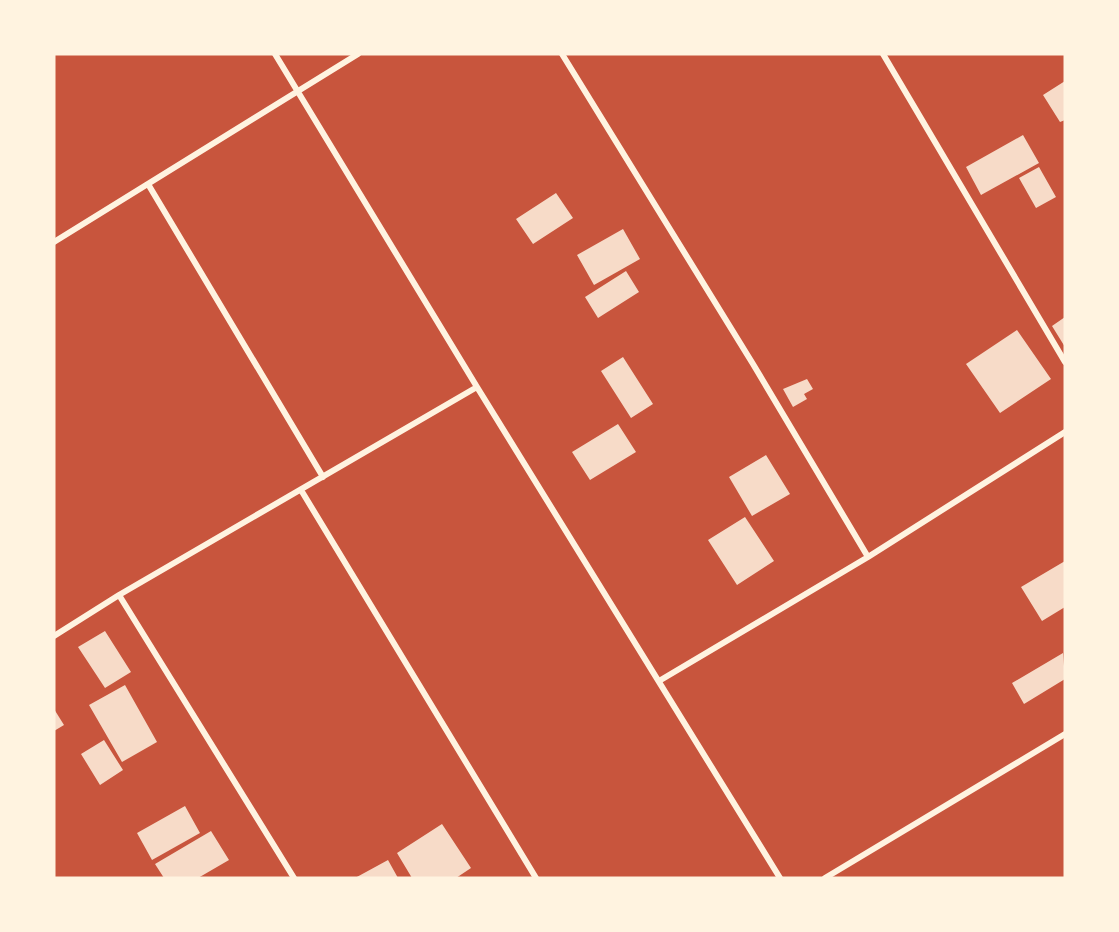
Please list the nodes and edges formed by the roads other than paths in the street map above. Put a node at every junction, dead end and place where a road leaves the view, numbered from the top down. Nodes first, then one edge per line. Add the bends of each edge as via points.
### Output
1 (276, 54) edge
2 (358, 54) edge
3 (562, 54) edge
4 (883, 54) edge
5 (298, 91) junction
6 (148, 184) junction
7 (54, 242) edge
8 (1065, 362) edge
9 (477, 387) junction
10 (1065, 432) edge
11 (323, 477) junction
12 (301, 490) junction
13 (868, 557) junction
14 (119, 595) junction
15 (54, 636) edge
16 (659, 681) junction
17 (1065, 734) edge
18 (294, 878) edge
19 (536, 878) edge
20 (780, 878) edge
21 (825, 878) edge

1 - 5 street
2 - 5 street
3 - 13 street
4 - 8 street
5 - 6 street
5 - 9 street
6 - 7 street
6 - 11 street
9 - 11 street
9 - 16 street
10 - 13 street
11 - 12 street
12 - 14 street
12 - 19 street
13 - 16 street
14 - 15 street
14 - 18 street
16 - 20 street
17 - 21 street

